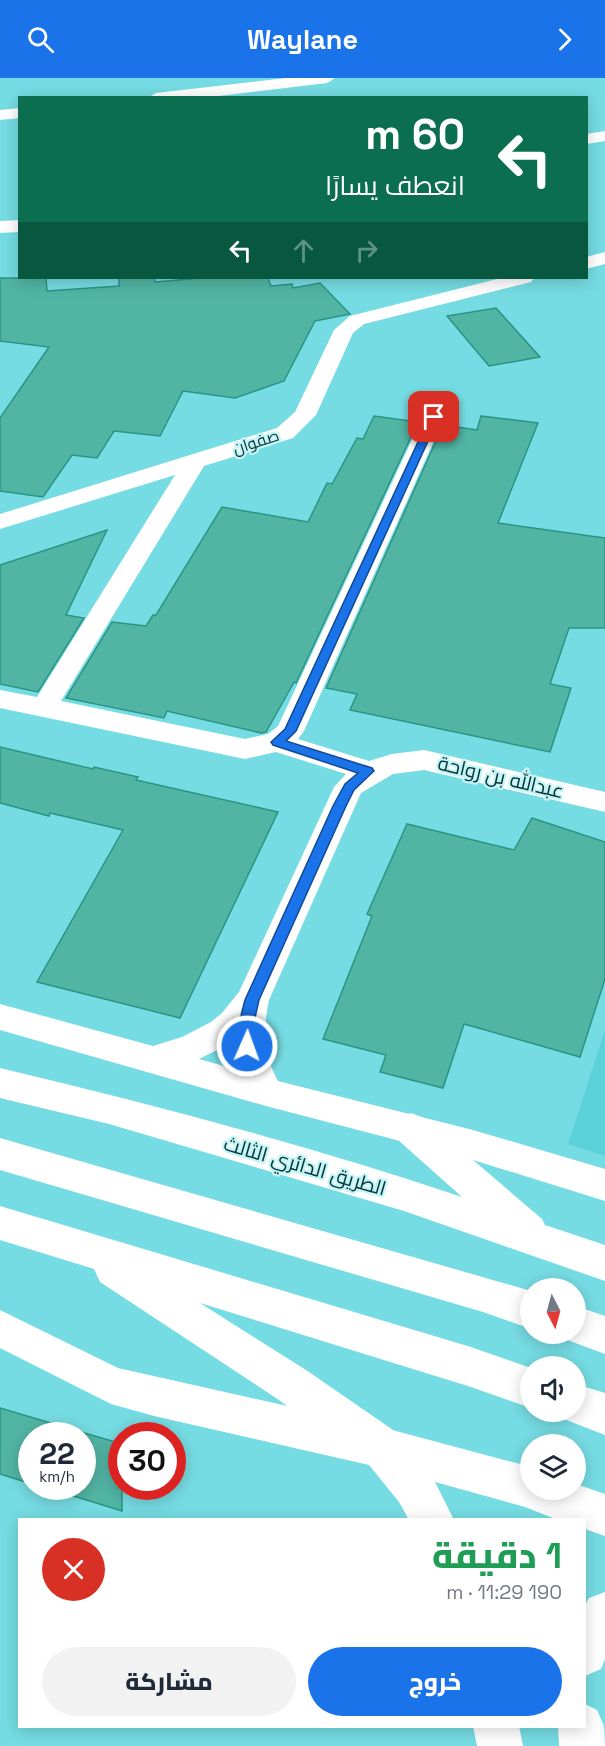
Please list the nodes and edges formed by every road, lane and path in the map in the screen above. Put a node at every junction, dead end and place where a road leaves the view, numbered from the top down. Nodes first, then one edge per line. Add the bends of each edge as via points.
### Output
1 (327, 78) edge
2 (173, 96) edge
3 (18, 113) edge
4 (0, 115) edge
5 (605, 136) edge
6 (588, 140) edge
7 (18, 226) edge
8 (0, 227) edge
9 (605, 258) edge
10 (588, 262) edge
11 (520, 279) edge
12 (434, 417) dead end
13 (195, 462) junction
14 (0, 522) edge
15 (0, 699) edge
16 (44, 707) junction
17 (277, 742) junction
18 (368, 771) junction
19 (605, 802) edge
20 (252, 1000) junction
21 (0, 1017) edge
22 (153, 1060) junction
23 (0, 1083) edge
24 (266, 1092) junction
25 (411, 1129) junction
26 (0, 1154) edge
27 (605, 1185) edge
28 (0, 1223) edge
29 (540, 1242) junction
30 (80, 1246) junction
31 (605, 1263) edge
32 (520, 1306) edge
33 (0, 1328) edge
34 (586, 1328) edge
35 (605, 1335) edge
36 (520, 1385) edge
37 (586, 1407) edge
38 (605, 1414) edge
39 (381, 1447) junction
40 (520, 1485) edge
41 (563, 1500) edge
42 (605, 1515) edge
43 (432, 1518) edge
44 (605, 1614) edge
45 (586, 1644) edge
46 (496, 1728) edge
47 (580, 1728) edge
48 (500, 1746) edge
49 (582, 1746) edge

1 - 2 street
3 - 4 street
5 - 6 main road
7 - 8 main road
9 - 10 street
11 - 13 street, صفوان via 357,320 344,330 299,423 285,433
12 - 17 street via 290,731
13 - 14 street, صفوان
13 - 16 street
15 - 16 street
16 - 17 street via 245,749
17 - 18 street
18 - 19 street, عبدالله بن رواحة via 394,762 424,760
18 - 20 street, عبدالله بن رواحة via 349,787 339,806
20 - 22 street, عبدالله بن رواحة via 231,1025 208,1040
20 - 24 street, عبدالله بن رواحة via 247,1046
21 - 22 street
22 - 24 street
23 - 29 main road, الطريق الدائري الثالث via 109,1109 404,1194
24 - 25 street
25 - 27 street
25 - 29 main road
26 - 32 main road
28 - 30 main road
29 - 31 main road, الطريق الدائري الثالث
30 - 36 main road
30 - 39 main road
33 - 39 street via 111,1385
34 - 35 main road
37 - 38 main road
39 - 40 street
39 - 43 street via 414,1487
41 - 42 street
44 - 45 street
46 - 48 street
47 - 49 street

